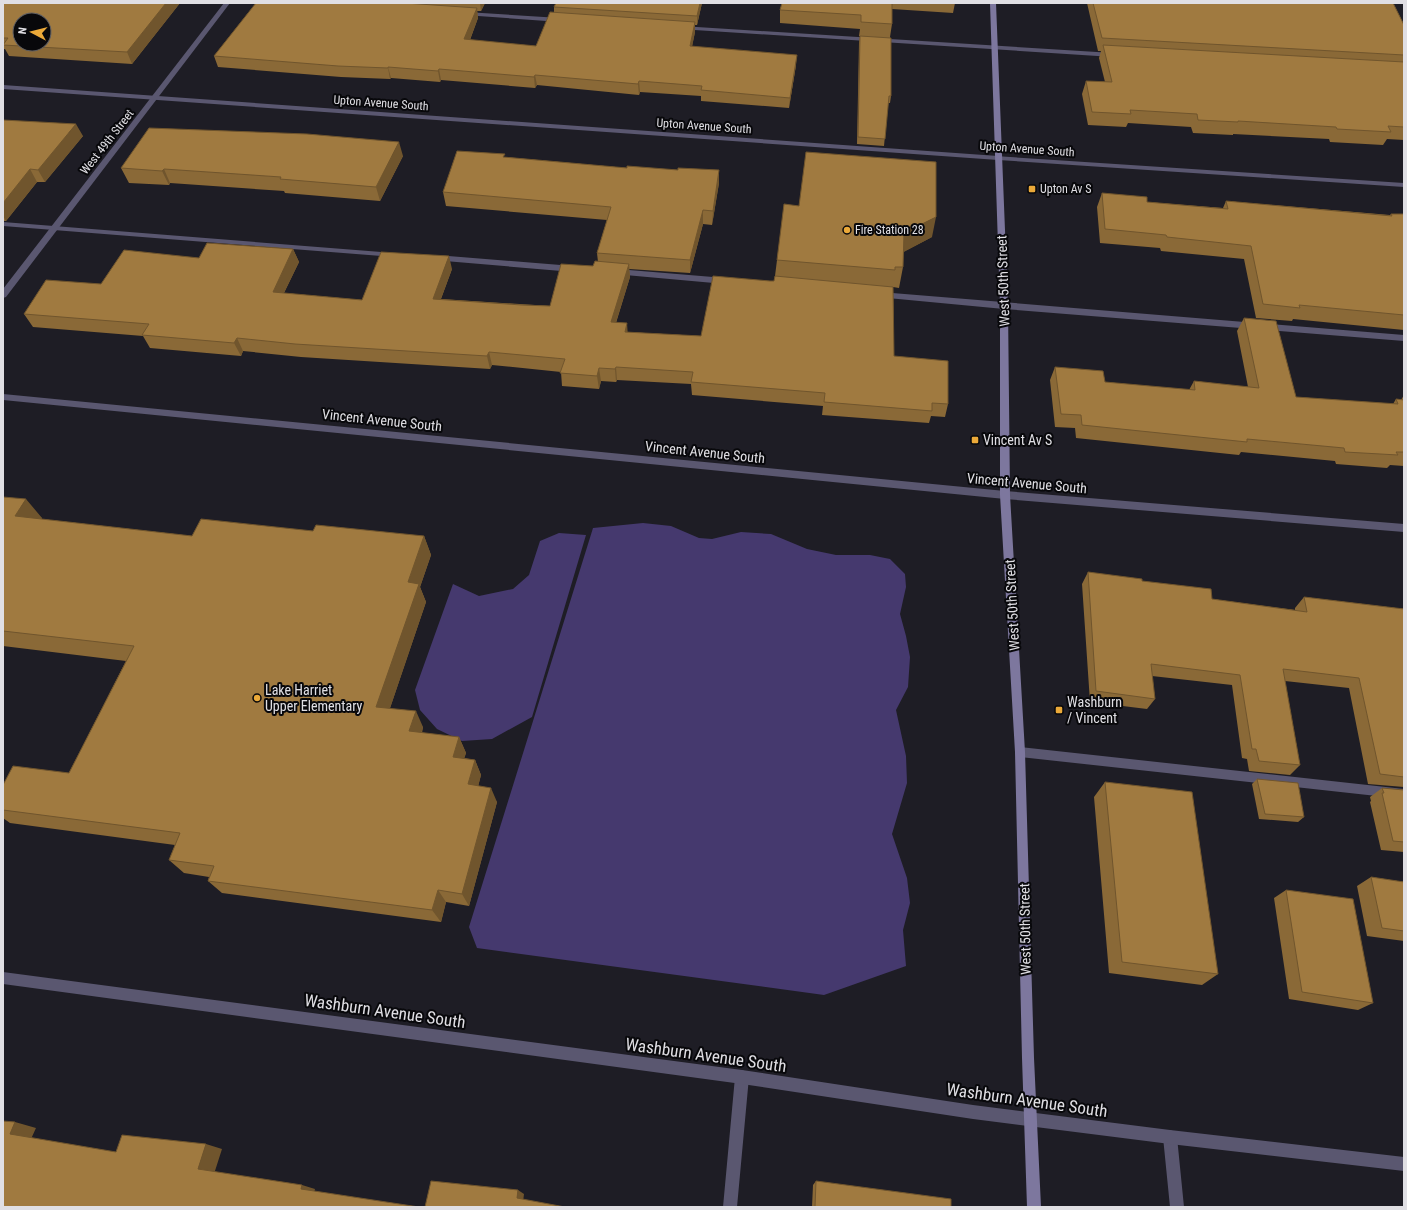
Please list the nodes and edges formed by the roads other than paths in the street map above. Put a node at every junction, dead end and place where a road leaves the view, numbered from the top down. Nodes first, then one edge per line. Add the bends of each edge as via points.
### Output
1 (227, 3) edge
2 (993, 3) edge
3 (456, 13) edge
4 (567, 20) edge
5 (671, 27) edge
6 (994, 48) junction
7 (1120, 56) edge
8 (3, 87) edge
9 (155, 97) junction
10 (998, 158) junction
11 (1404, 185) edge
12 (3, 224) edge
13 (54, 228) junction
14 (404, 255) edge
15 (428, 257) edge
16 (578, 269) edge
17 (610, 272) edge
18 (737, 281) edge
19 (868, 294) edge
20 (3, 295) edge
21 (1004, 306) junction
22 (1404, 338) edge
23 (3, 397) edge
24 (1006, 495) junction
25 (1404, 528) edge
26 (1020, 752) junction
27 (1404, 794) edge
28 (3, 978) edge
29 (742, 1077) junction
30 (1030, 1118) junction
31 (1170, 1137) junction
32 (1404, 1164) edge
33 (730, 1207) edge
34 (1034, 1207) edge
35 (1177, 1207) edge

1 - 9 street, West 49th Street
2 - 6 main road, West 50th Street
3 - 4 street
5 - 6 street
6 - 7 street
6 - 10 main road, West 50th Street
8 - 9 street, Upton Avenue South
9 - 10 street, Upton Avenue South
9 - 13 street, West 49th Street
10 - 11 street, Upton Avenue South
10 - 21 main road, West 50th Street
12 - 13 street
13 - 14 street
13 - 20 street, West 49th Street
15 - 16 street
17 - 18 street
19 - 21 street
21 - 22 street
21 - 24 main road, West 50th Street
23 - 24 street, Vincent Avenue South
24 - 25 street, Vincent Avenue South
24 - 26 main road, West 50th Street
26 - 27 street
26 - 30 main road, West 50th Street
28 - 29 street, Washburn Avenue South
29 - 30 street, Washburn Avenue South via 973,1112
29 - 33 street
30 - 31 street, Washburn Avenue South
30 - 34 main road, West 50th Street
31 - 32 street, Washburn Avenue South
31 - 35 street

